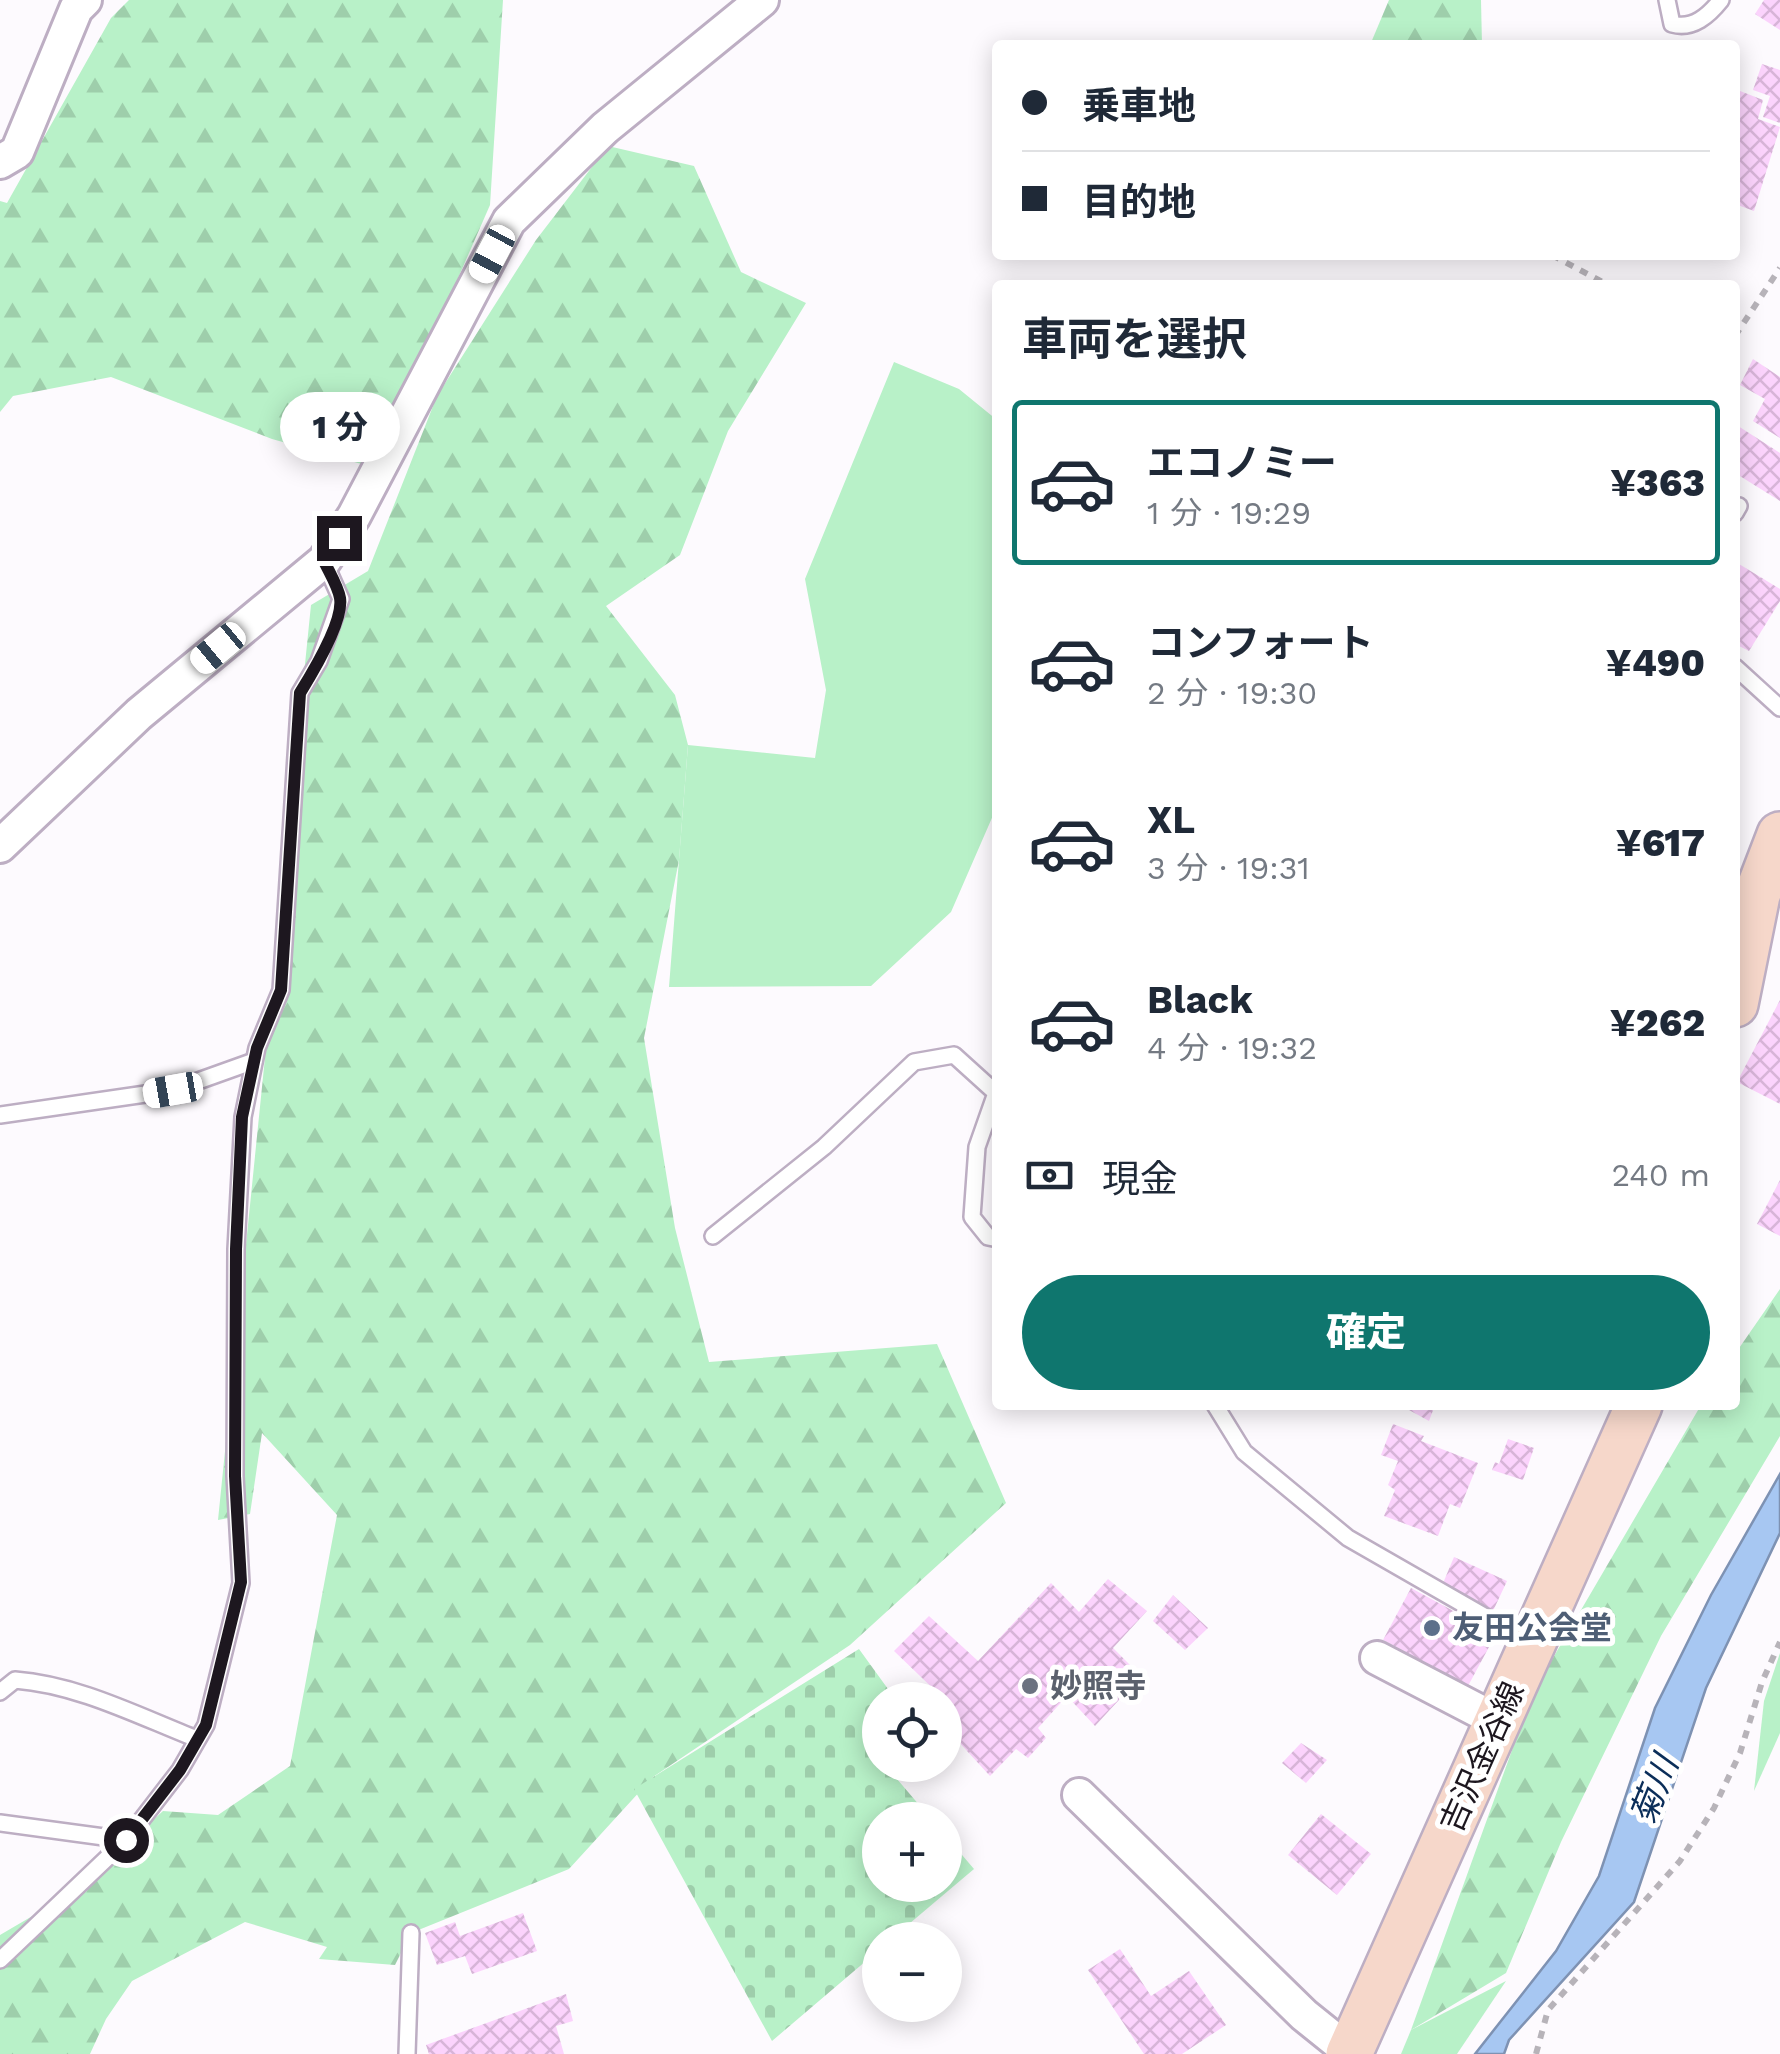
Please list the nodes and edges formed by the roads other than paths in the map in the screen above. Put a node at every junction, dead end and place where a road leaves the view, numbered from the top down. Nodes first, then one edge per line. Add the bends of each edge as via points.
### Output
1 (86, 0) edge
2 (762, 0) edge
3 (1666, 0) edge
4 (1721, 0) edge
5 (0, 162) edge
6 (324, 561) junction
7 (1740, 672) edge
8 (1780, 708) edge
9 (1780, 835) edge
10 (0, 846) edge
11 (1749, 873) edge
12 (1740, 957) edge
13 (254, 1061) junction
14 (992, 1089) edge
15 (992, 1104) edge
16 (0, 1115) edge
17 (713, 1236) dead end
18 (992, 1238) edge
19 (1217, 1410) edge
20 (1637, 1410) edge
21 (1532, 1644) junction
22 (1377, 1658) dead end
23 (0, 1692) edge
24 (1498, 1721) junction
25 (198, 1739) junction
26 (1079, 1795) dead end
27 (0, 1823) edge
28 (126, 1840) junction
29 (411, 1933) dead end
30 (0, 1960) edge
31 (1350, 2053) edge
32 (407, 2054) edge

1 - 5 street via 76,9 17,152
2 - 6 street via 604,128 509,221
3 - 4 lane via 1672,24 1681,26 1708,16
6 - 10 street via 138,714
6 - 13 lane via 340,599 319,662 300,693 281,990
7 - 8 lane
9 - 11 main road
11 - 12 main road
13 - 16 lane via 173,1090
13 - 25 lane via 242,1117 236,1249 241,1582
14 - 17 lane via 954,1055 914,1062 824,1147
15 - 18 lane via 977,1147 972,1217
19 - 21 lane via 1244,1452 1348,1538
20 - 21 main road, 吉沢金谷線
21 - 24 main road, 吉沢金谷線
22 - 24 street
23 - 25 lane via 14,1680 42,1682
24 - 31 main road, 吉沢金谷線
25 - 28 lane
26 - 31 street
27 - 28 lane
28 - 30 lane
29 - 32 lane

